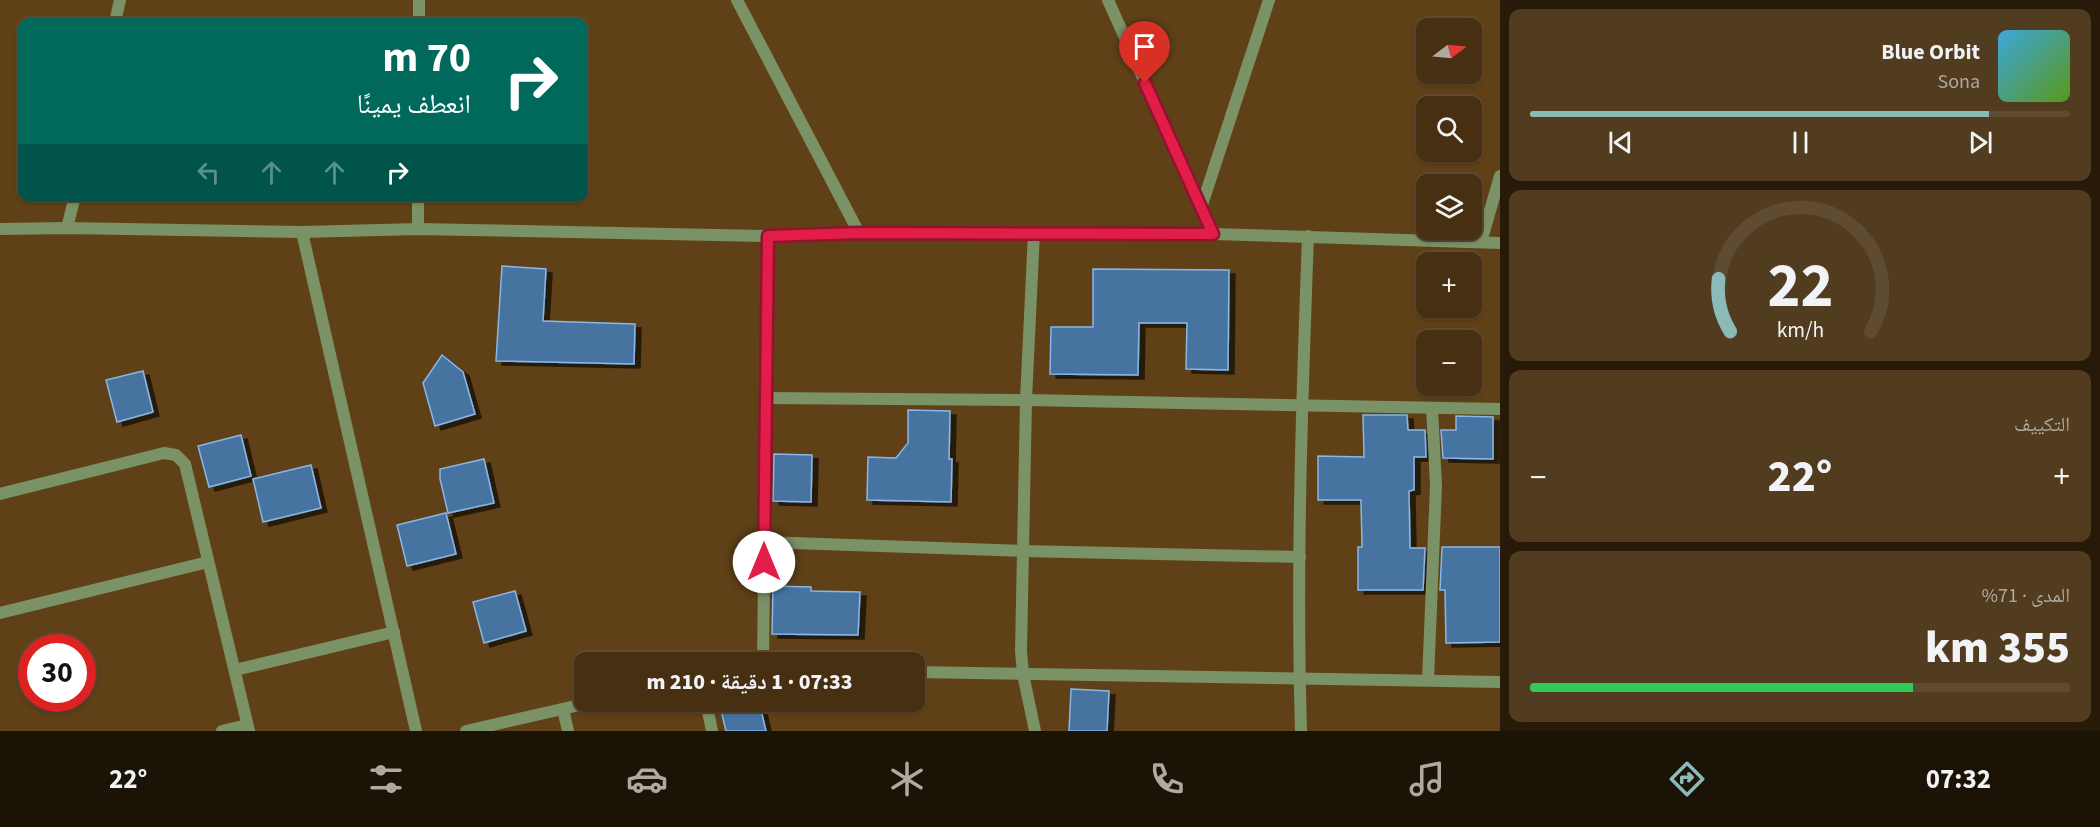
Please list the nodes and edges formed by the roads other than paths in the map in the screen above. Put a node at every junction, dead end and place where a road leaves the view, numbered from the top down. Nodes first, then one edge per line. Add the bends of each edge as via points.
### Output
1 (120, 0) edge
2 (419, 0) edge
3 (737, 0) edge
4 (1108, 0) edge
5 (1269, 0) edge
6 (116, 18) edge
7 (419, 18) edge
8 (1500, 176) edge
9 (74, 201) edge
10 (418, 201) edge
11 (1201, 208) junction
12 (67, 228) junction
13 (0, 229) edge
14 (418, 229) junction
15 (302, 232) junction
16 (1034, 232) junction
17 (859, 233) junction
18 (1213, 234) junction
19 (768, 236) junction
20 (1308, 236) junction
21 (1481, 242) junction
22 (1500, 243) edge
23 (765, 398) junction
24 (1026, 400) junction
25 (1301, 406) junction
26 (1432, 408) junction
27 (1500, 409) edge
28 (0, 494) edge
29 (764, 542) junction
30 (1023, 551) junction
31 (1300, 556) junction
32 (208, 562) junction
33 (0, 613) edge
34 (394, 632) junction
35 (763, 652) edge
36 (235, 670) junction
37 (925, 672) edge
38 (1023, 674) junction
39 (1299, 678) junction
40 (1428, 680) junction
41 (1500, 682) edge
42 (574, 706) edge
43 (563, 709) junction
44 (708, 712) edge
45 (248, 728) edge
46 (222, 731) edge
47 (416, 731) edge
48 (466, 731) edge
49 (568, 731) edge
50 (712, 731) edge
51 (1035, 731) edge
52 (1301, 731) edge

1 - 6 street
2 - 7 street
3 - 17 street
4 - 11 street
5 - 11 street
8 - 21 street
9 - 12 street
10 - 14 street
11 - 18 street
12 - 13 street
12 - 15 street
14 - 15 street
14 - 19 street
15 - 34 street
16 - 17 street
16 - 18 street
16 - 24 street
17 - 19 street
18 - 20 street
19 - 23 street
20 - 21 street
20 - 25 street
21 - 22 street
23 - 24 street
23 - 29 street
24 - 25 street
24 - 30 street
25 - 26 street
25 - 31 street
26 - 27 street
26 - 40 street via 1436,486
28 - 32 street via 164,453 176,455 185,464
29 - 30 street
29 - 35 street
30 - 31 street
30 - 38 street
31 - 39 street
32 - 33 street
32 - 36 street
34 - 36 street
34 - 47 street
36 - 45 street
37 - 38 street
38 - 39 street
38 - 51 street
39 - 40 street
39 - 52 street
40 - 41 street
42 - 43 street
43 - 48 street
43 - 49 street
44 - 50 street
45 - 46 street

